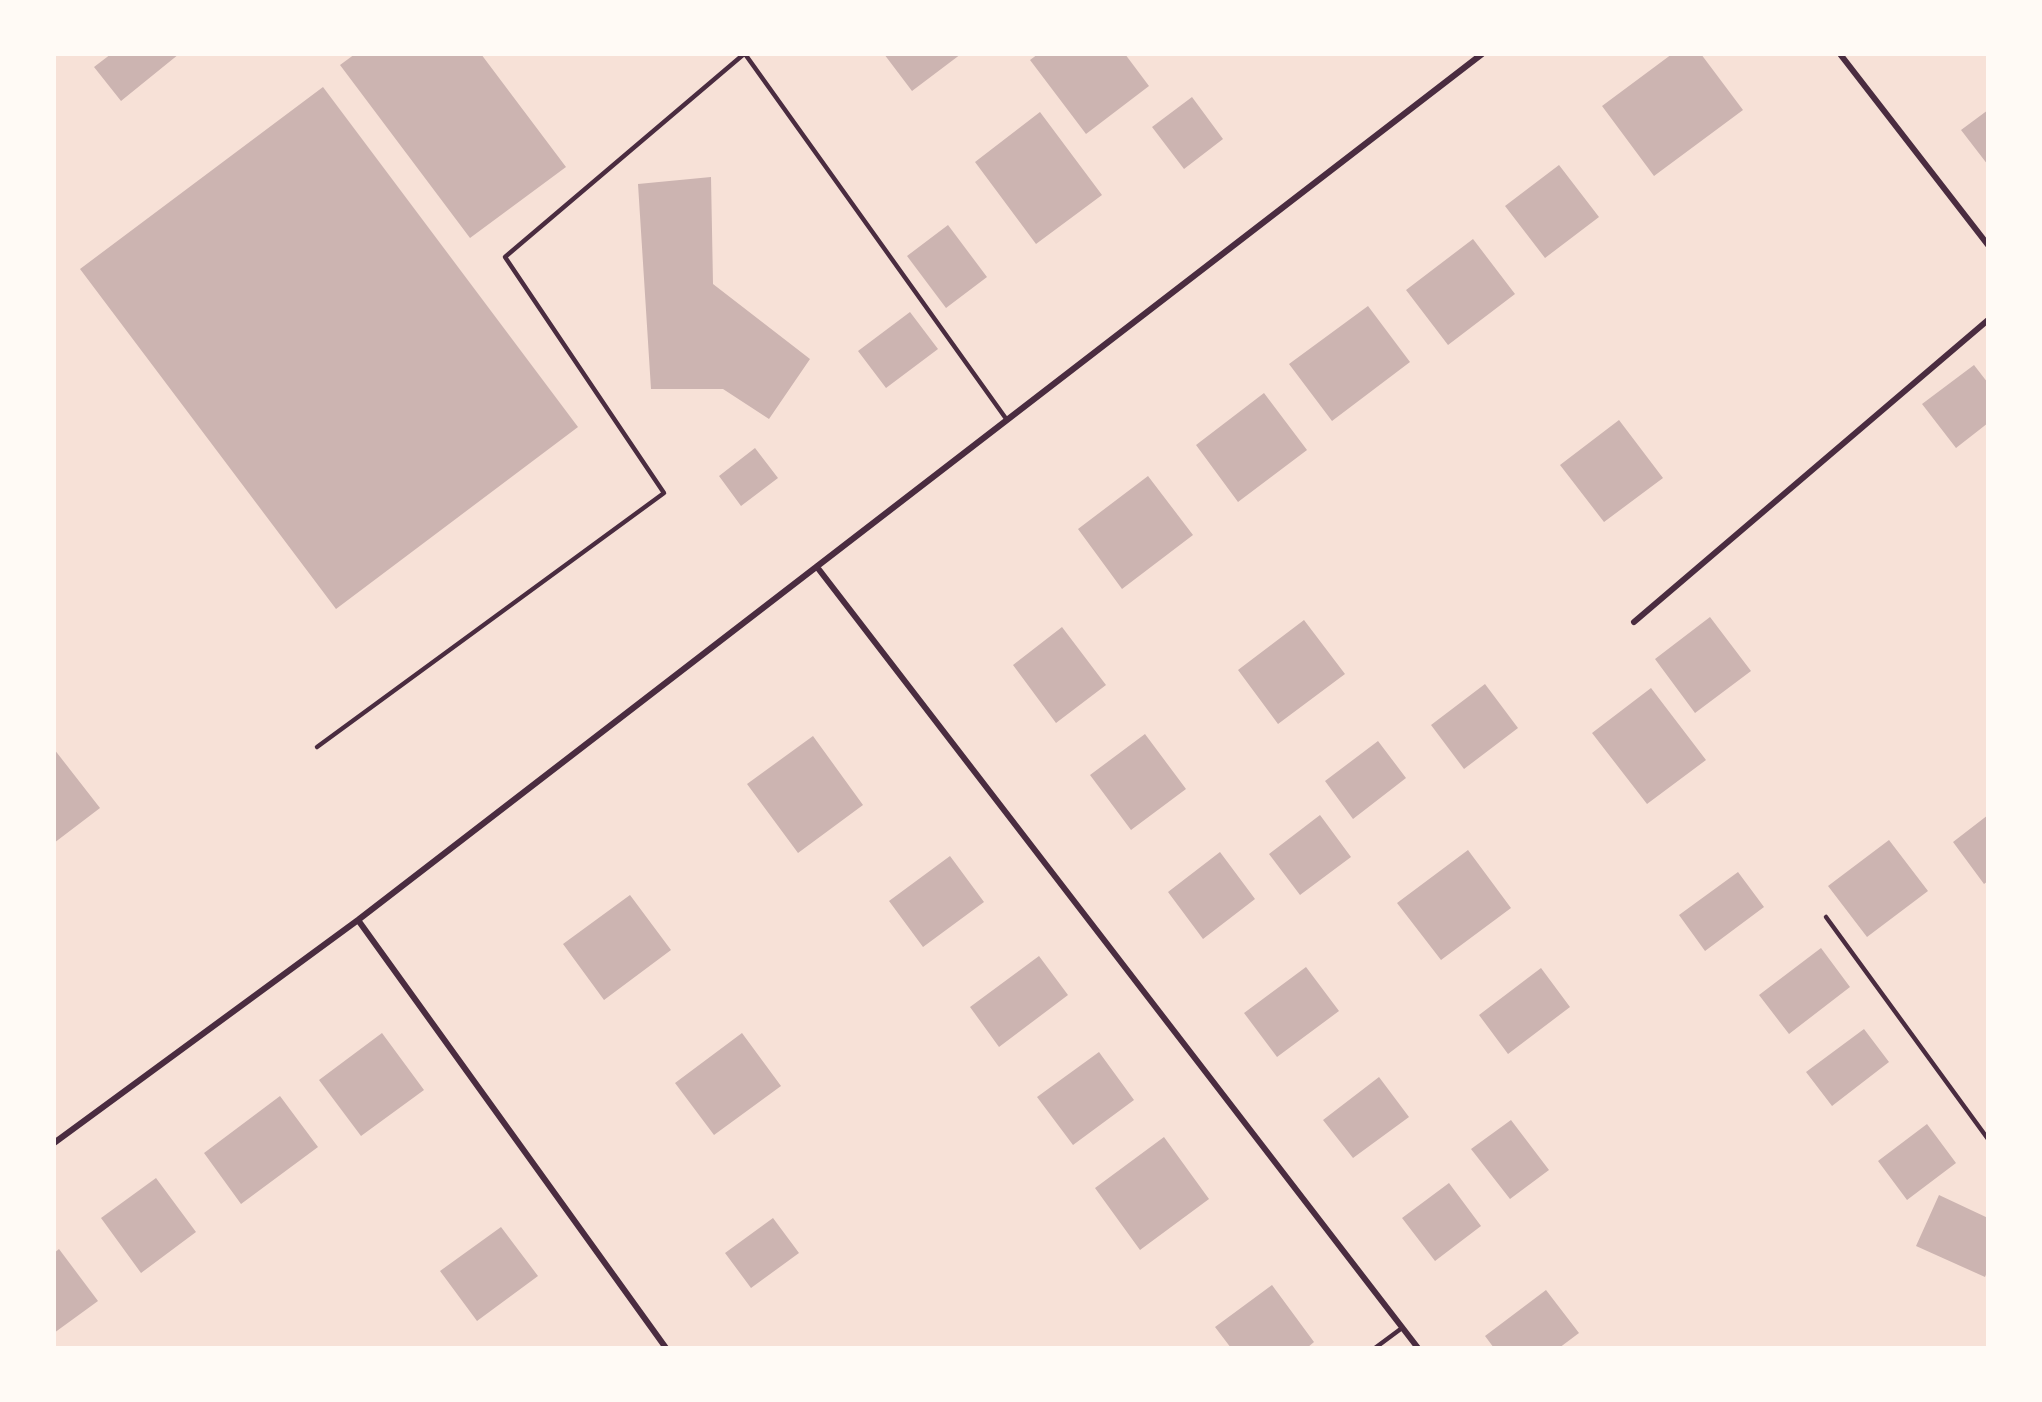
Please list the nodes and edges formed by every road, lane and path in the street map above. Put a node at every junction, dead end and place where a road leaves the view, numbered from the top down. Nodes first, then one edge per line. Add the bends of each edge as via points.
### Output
1 (745, 54) edge
2 (1482, 54) edge
3 (1840, 54) edge
4 (1988, 245) edge
5 (1988, 320) edge
6 (1007, 420) junction
7 (817, 567) junction
8 (1634, 622) dead end
9 (317, 747) dead end
10 (1826, 917) dead end
11 (358, 920) junction
12 (1988, 1139) edge
13 (54, 1143) edge
14 (1402, 1328) junction
15 (666, 1348) edge
16 (1375, 1348) edge
17 (1418, 1348) edge

1 - 6 lane
1 - 9 lane via 505,257 664,493
2 - 6 street
3 - 4 street
5 - 8 street
6 - 7 street
7 - 11 street
7 - 14 street
10 - 12 lane
11 - 13 street
11 - 15 street
14 - 16 lane
14 - 17 street

